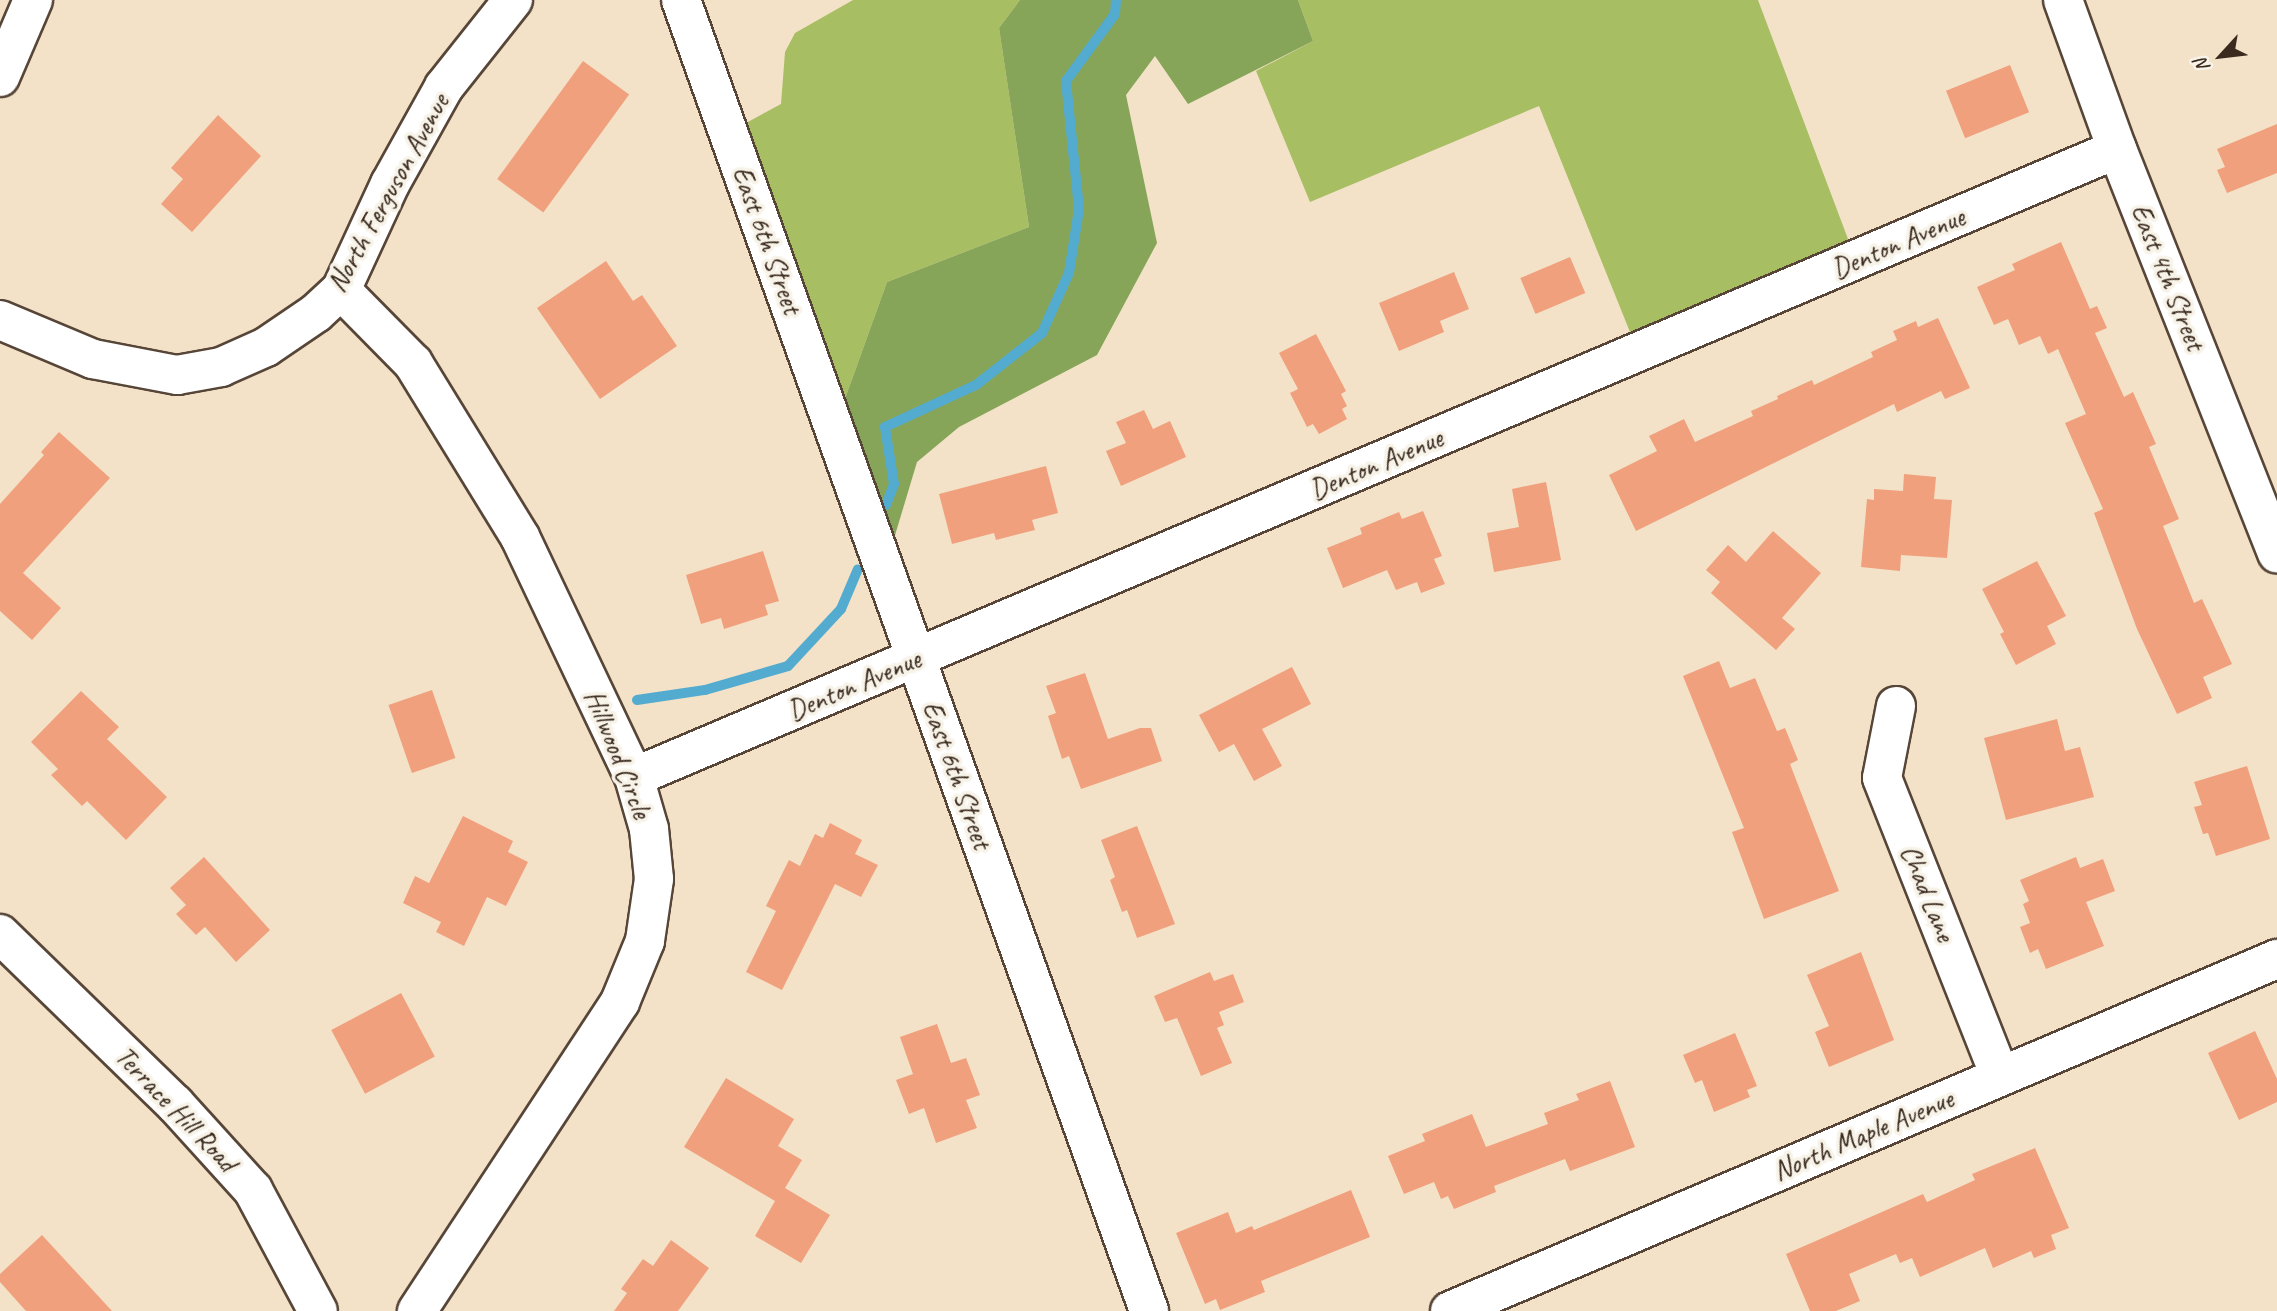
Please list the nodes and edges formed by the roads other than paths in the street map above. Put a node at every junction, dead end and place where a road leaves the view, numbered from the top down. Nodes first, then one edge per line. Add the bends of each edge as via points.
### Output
1 (33, 0) edge
2 (513, 0) edge
3 (681, 0) edge
4 (2063, 0) edge
5 (0, 77) edge
6 (2117, 149) junction
7 (341, 290) junction
8 (0, 320) edge
9 (2277, 553) edge
10 (915, 660) junction
11 (1896, 706) dead end
12 (634, 777) junction
13 (0, 934) edge
14 (2277, 959) edge
15 (2000, 1076) junction
16 (318, 1311) edge
17 (417, 1311) edge
18 (1149, 1311) edge
19 (1450, 1311) edge

1 - 5 street
2 - 7 street, North Ferguson Avenue via 444,88 390,184
3 - 10 street, East 6th Street
4 - 6 street, East 4th Street
6 - 9 street, East 4th Street
6 - 10 street, Denton Avenue
7 - 8 street, North Ferguson Avenue via 265,347 221,368 177,376 93,359
7 - 12 street, Hillwood Circle via 413,363 520,537
10 - 12 street, Denton Avenue
10 - 18 street, East 6th Street
11 - 15 street, Chad Lane via 1882,778
12 - 17 street, Hillwood Circle via 649,829 654,878 645,941 620,1002
13 - 16 street, Terrace Hill Road via 166,1095 253,1190
14 - 15 street, North Maple Avenue
15 - 19 street, North Maple Avenue

